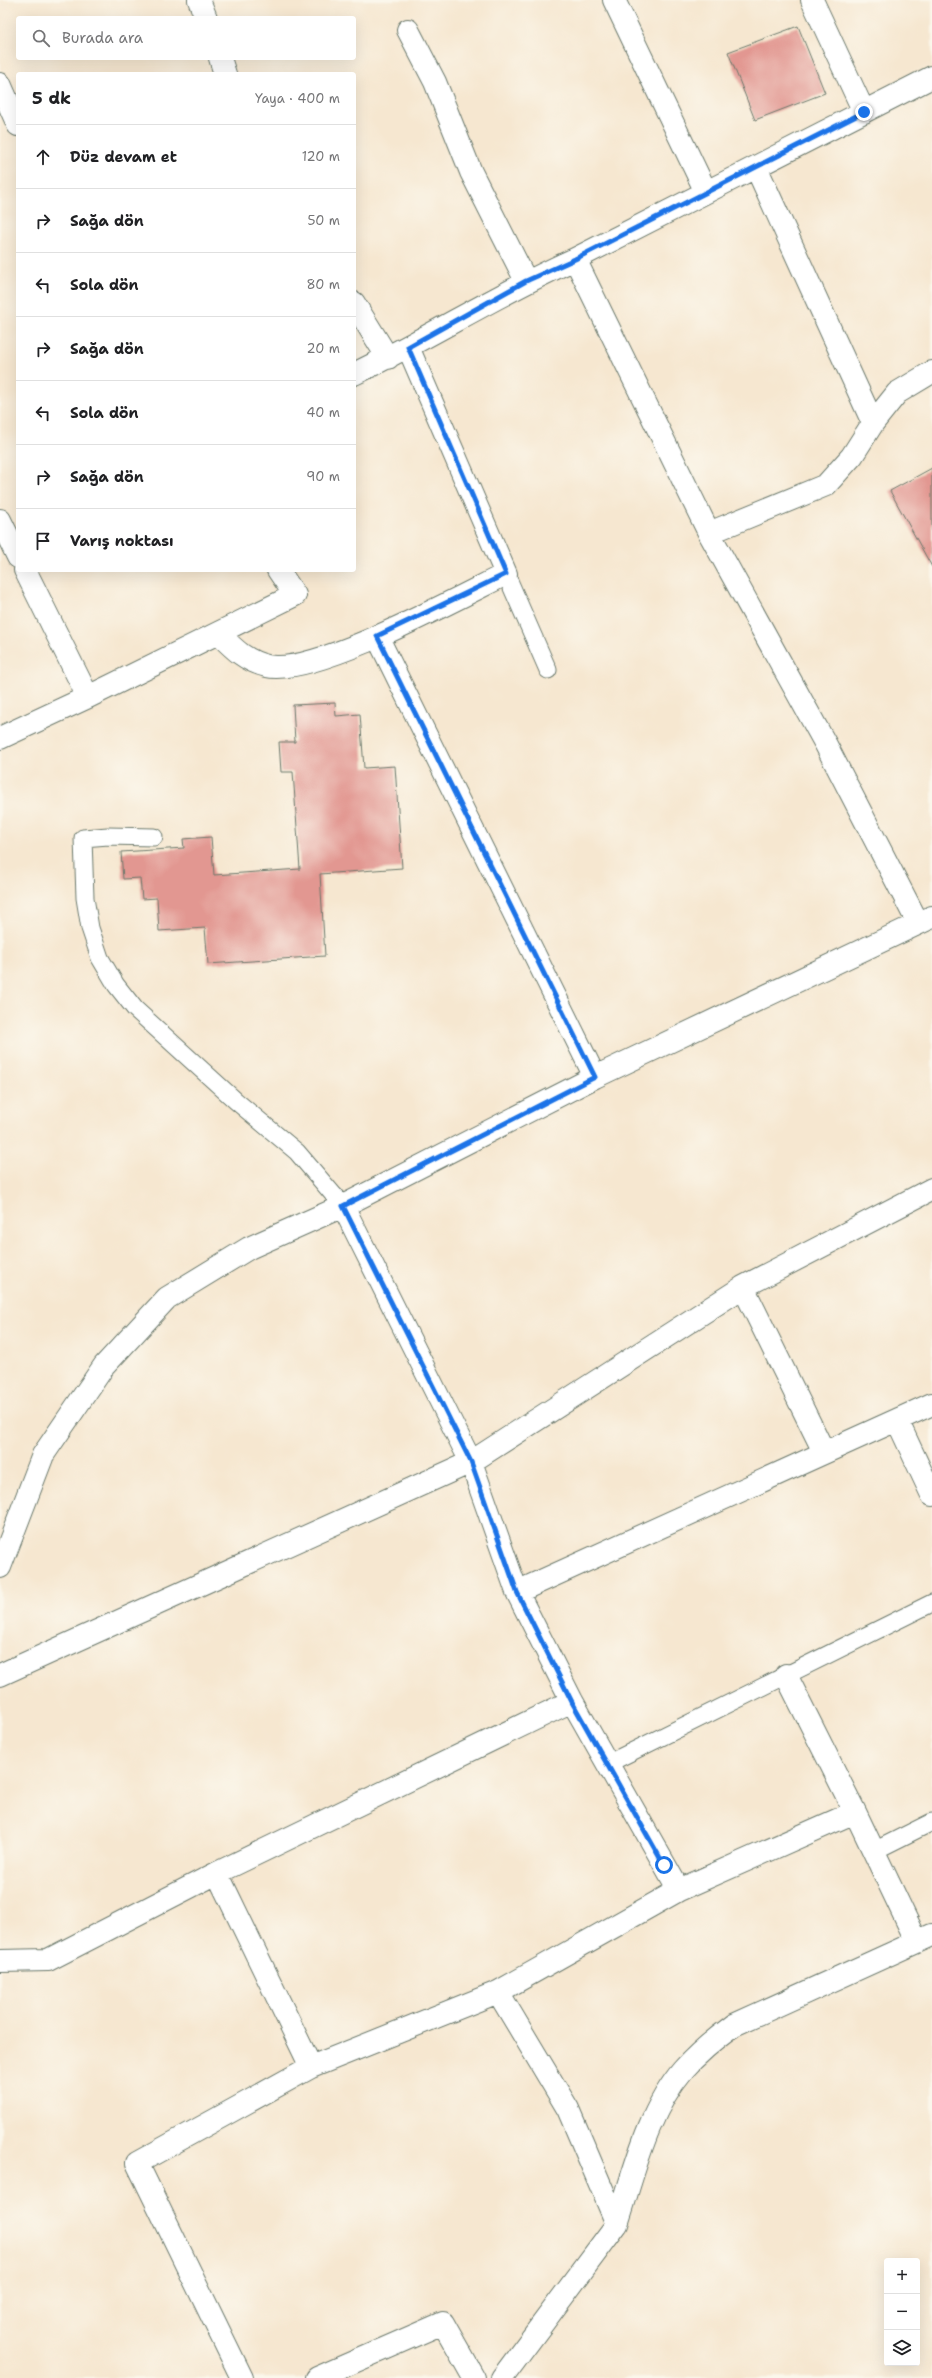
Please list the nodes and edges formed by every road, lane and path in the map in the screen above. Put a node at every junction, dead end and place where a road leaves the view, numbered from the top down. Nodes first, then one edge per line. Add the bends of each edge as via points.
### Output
1 (199, 0) edge
2 (614, 0) edge
3 (812, 0) edge
4 (205, 16) edge
5 (408, 30) dead end
6 (221, 60) edge
7 (224, 72) edge
8 (931, 79) edge
9 (0, 84) edge
10 (864, 112) junction
11 (16, 120) edge
12 (756, 167) junction
13 (706, 192) junction
14 (575, 259) junction
15 (526, 281) junction
16 (356, 306) edge
17 (408, 347) junction
18 (388, 358) junction
19 (932, 372) edge
20 (356, 373) edge
21 (873, 423) junction
22 (5, 523) edge
23 (709, 533) junction
24 (16, 552) edge
25 (26, 572) edge
26 (279, 572) edge
27 (506, 574) junction
28 (218, 633) junction
29 (377, 636) junction
30 (548, 670) dead end
31 (88, 697) junction
32 (0, 738) edge
33 (154, 837) dead end
34 (925, 920) edge
35 (595, 1077) junction
36 (932, 1188) edge
37 (343, 1206) junction
38 (743, 1287) junction
39 (932, 1404) edge
40 (898, 1420) junction
41 (824, 1452) junction
42 (471, 1462) junction
43 (932, 1495) edge
44 (0, 1567) edge
45 (517, 1592) junction
46 (932, 1602) edge
47 (0, 1675) edge
48 (786, 1675) junction
49 (572, 1702) junction
50 (607, 1764) junction
51 (856, 1812) junction
52 (932, 1822) edge
53 (874, 1851) junction
54 (217, 1873) junction
55 (679, 1890) junction
56 (924, 1939) edge
57 (0, 1960) edge
58 (498, 1992) junction
59 (311, 2067) junction
60 (617, 2224) junction
61 (242, 2378) edge
62 (317, 2378) edge
63 (474, 2378) edge
64 (502, 2378) edge

1 - 4 street
2 - 13 street
3 - 10 street
5 - 15 street via 436,82 471,172
6 - 7 street
8 - 10 street
9 - 11 street
10 - 12 street
12 - 13 street
12 - 21 street
13 - 14 street
14 - 15 street
14 - 23 street
15 - 17 street
16 - 18 street
17 - 18 street
17 - 27 street
18 - 20 street
19 - 21 street via 897,393
21 - 23 street via 852,456 826,485
22 - 24 street
23 - 34 street
25 - 31 street
26 - 28 street via 295,595
27 - 29 street
27 - 30 lane
28 - 29 street via 242,657 268,667 290,668
28 - 31 street
29 - 35 street
31 - 32 street
33 - 37 lane via 83,838 85,898 90,928 100,958 116,985 135,1009 236,1101 297,1152
34 - 35 street
35 - 37 street
36 - 38 street
37 - 42 street
37 - 44 street via 249,1248 167,1298 104,1366 43,1455
38 - 41 street
38 - 42 street
39 - 40 street
40 - 41 street
40 - 43 street
41 - 45 street
42 - 45 street
42 - 47 street
45 - 49 street
46 - 48 lane
48 - 50 lane
48 - 51 street
49 - 50 street
49 - 54 street
50 - 55 street
51 - 53 street
51 - 55 street
52 - 53 lane
53 - 56 street
54 - 57 street via 48,1960
54 - 59 street
55 - 58 street
56 - 60 street via 734,2025 706,2046 682,2071 663,2100 648,2133
58 - 59 street
58 - 60 street via 568,2109
59 - 61 street via 137,2163
60 - 64 street
62 - 63 street via 443,2323

